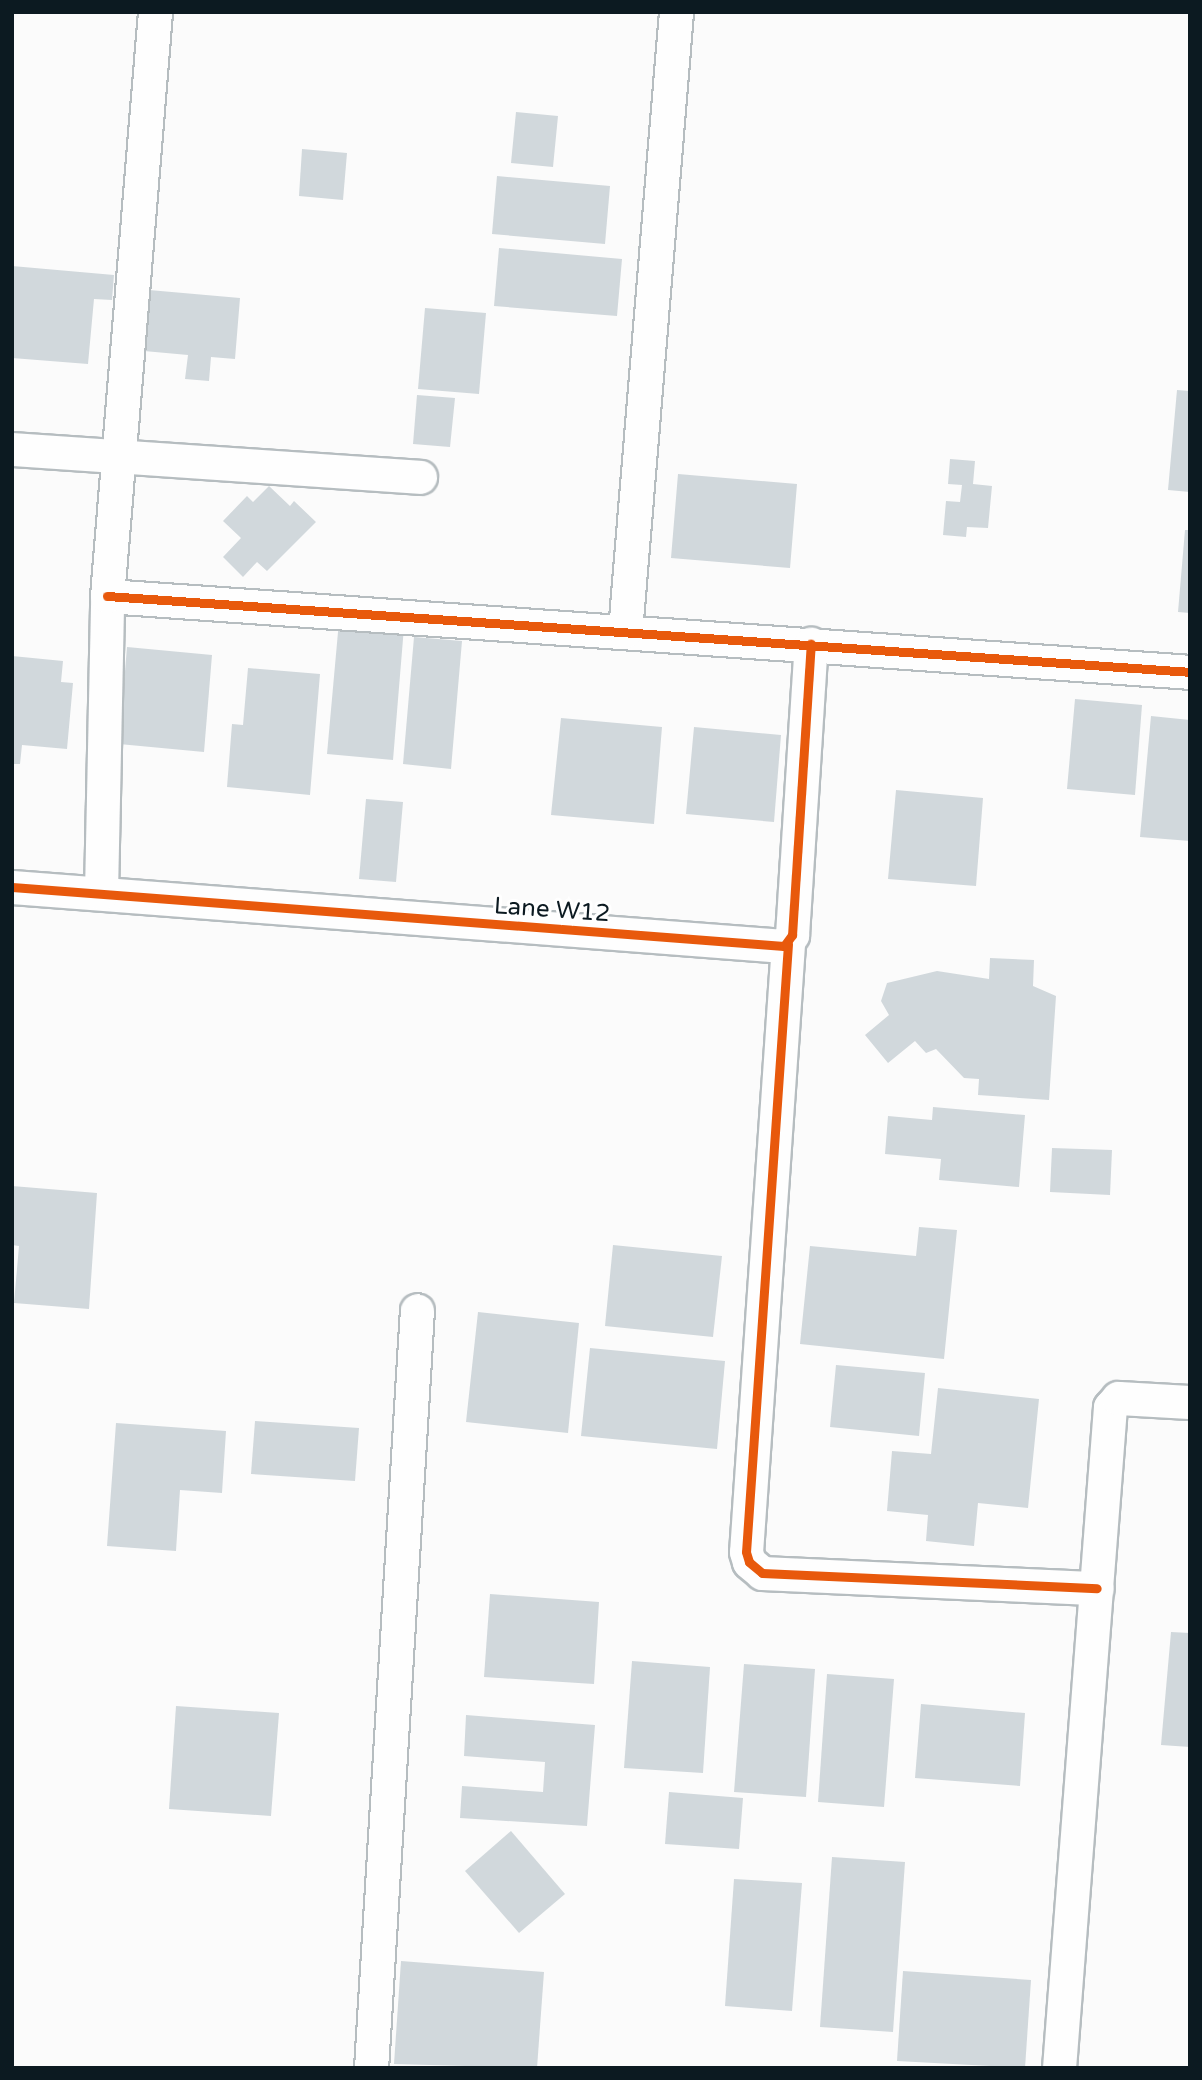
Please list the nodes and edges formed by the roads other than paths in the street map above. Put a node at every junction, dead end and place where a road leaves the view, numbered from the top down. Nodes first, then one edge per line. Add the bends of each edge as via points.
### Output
1 (155, 12) edge
2 (676, 12) edge
3 (12, 450) edge
4 (118, 459) junction
5 (420, 477) dead end
6 (107, 596) junction
7 (625, 631) junction
8 (811, 644) junction
9 (1190, 672) edge
10 (12, 887) edge
11 (101, 893) junction
12 (788, 944) junction
13 (417, 1310) dead end
14 (1190, 1402) edge
15 (1097, 1588) junction
16 (371, 2068) edge
17 (1059, 2068) edge

1 - 4 street
2 - 7 street
3 - 4 street
4 - 5 street
4 - 6 street
6 - 7 street
6 - 11 street
7 - 8 street
8 - 9 street
8 - 12 street
10 - 11 street, Lane W12
11 - 12 street, Lane W12
12 - 15 street via 746,1552 749,1562 762,1573
13 - 16 street
14 - 15 street via 1113,1401
15 - 17 street

